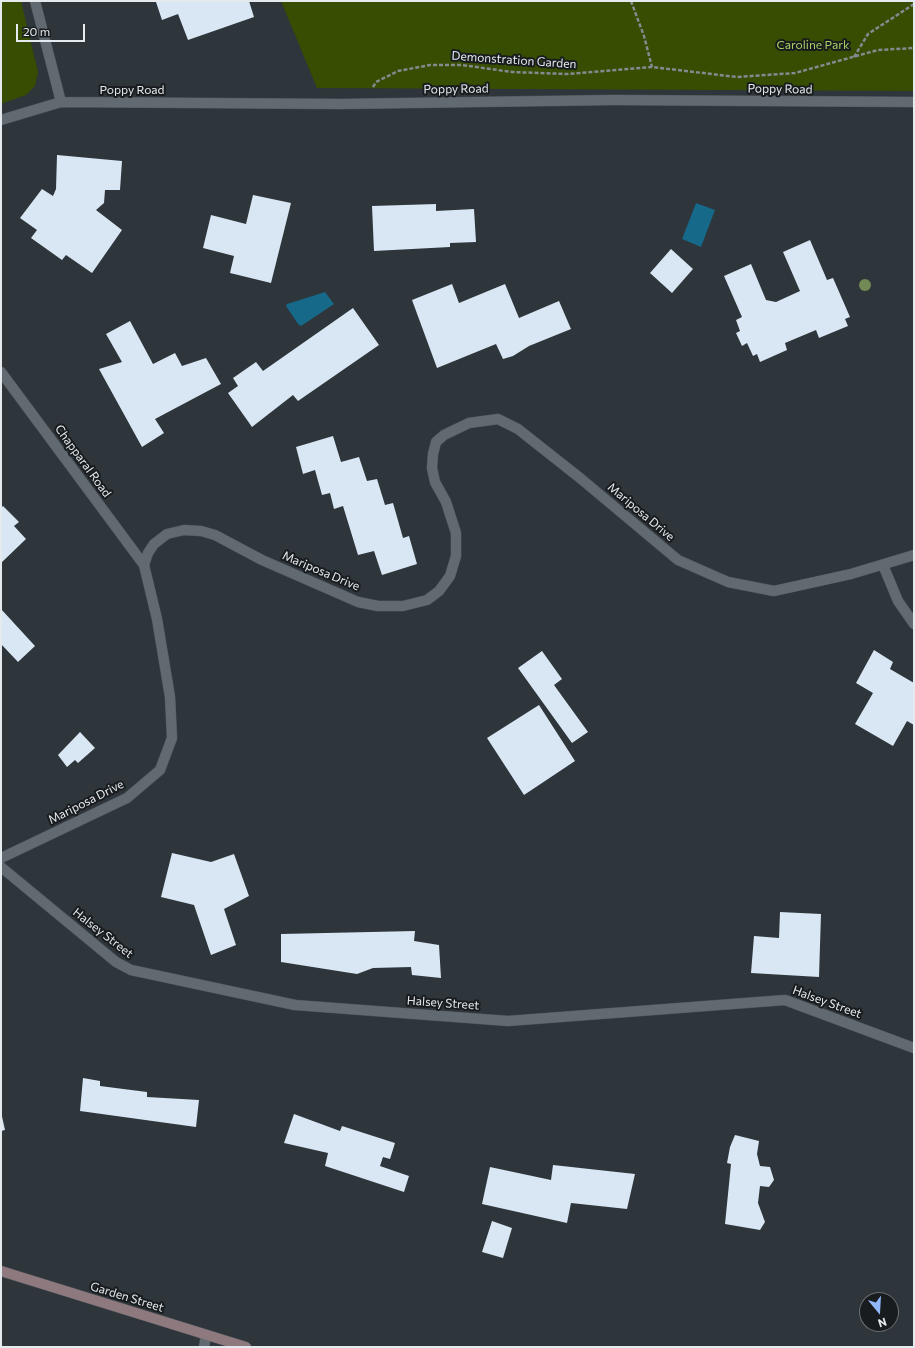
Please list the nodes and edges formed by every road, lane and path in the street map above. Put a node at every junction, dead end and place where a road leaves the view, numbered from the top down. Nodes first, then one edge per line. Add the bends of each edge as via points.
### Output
1 (35, 1) edge
2 (631, 1) edge
3 (914, 4) edge
4 (914, 48) edge
5 (854, 57) junction
6 (652, 66) junction
7 (61, 102) junction
8 (914, 102) edge
9 (368, 104) junction
10 (1, 120) edge
11 (1, 372) edge
12 (914, 555) edge
13 (144, 565) junction
14 (883, 565) junction
15 (914, 624) edge
16 (1, 858) edge
17 (1, 867) edge
18 (914, 1048) edge
19 (1, 1271) edge
20 (206, 1335) junction
21 (204, 1347) edge
22 (246, 1347) edge

1 - 7 street
2 - 6 path
3 - 5 path via 868,34
4 - 5 path, Demonstration Garden via 878,50
5 - 6 path, Demonstration Garden via 795,73 737,77
6 - 9 path, Demonstration Garden via 566,74 512,72 462,65 430,65 398,71 376,82 370,92
7 - 9 street, Poppy Road
7 - 10 street, Poppy Road
8 - 9 street, Poppy Road via 614,100
11 - 13 street, Chapparal Road
12 - 14 street, Mariposa Drive
13 - 14 street, Mariposa Drive via 154,544 167,534 184,530 201,531 215,535 262,560 358,602 378,606 404,606 427,600 439,591 450,576 456,556 456,533 432,468 436,442 444,435 469,423 498,419 518,429 678,560 728,582 774,591
13 - 16 street, Mariposa Drive via 157,619 170,697 172,738 160,770 127,798
14 - 15 street via 898,601
17 - 18 street, Halsey Street via 116,962 132,970 295,1005 508,1021 784,1000
19 - 20 street, Garden Street
20 - 21 street
20 - 22 street, Garden Street

